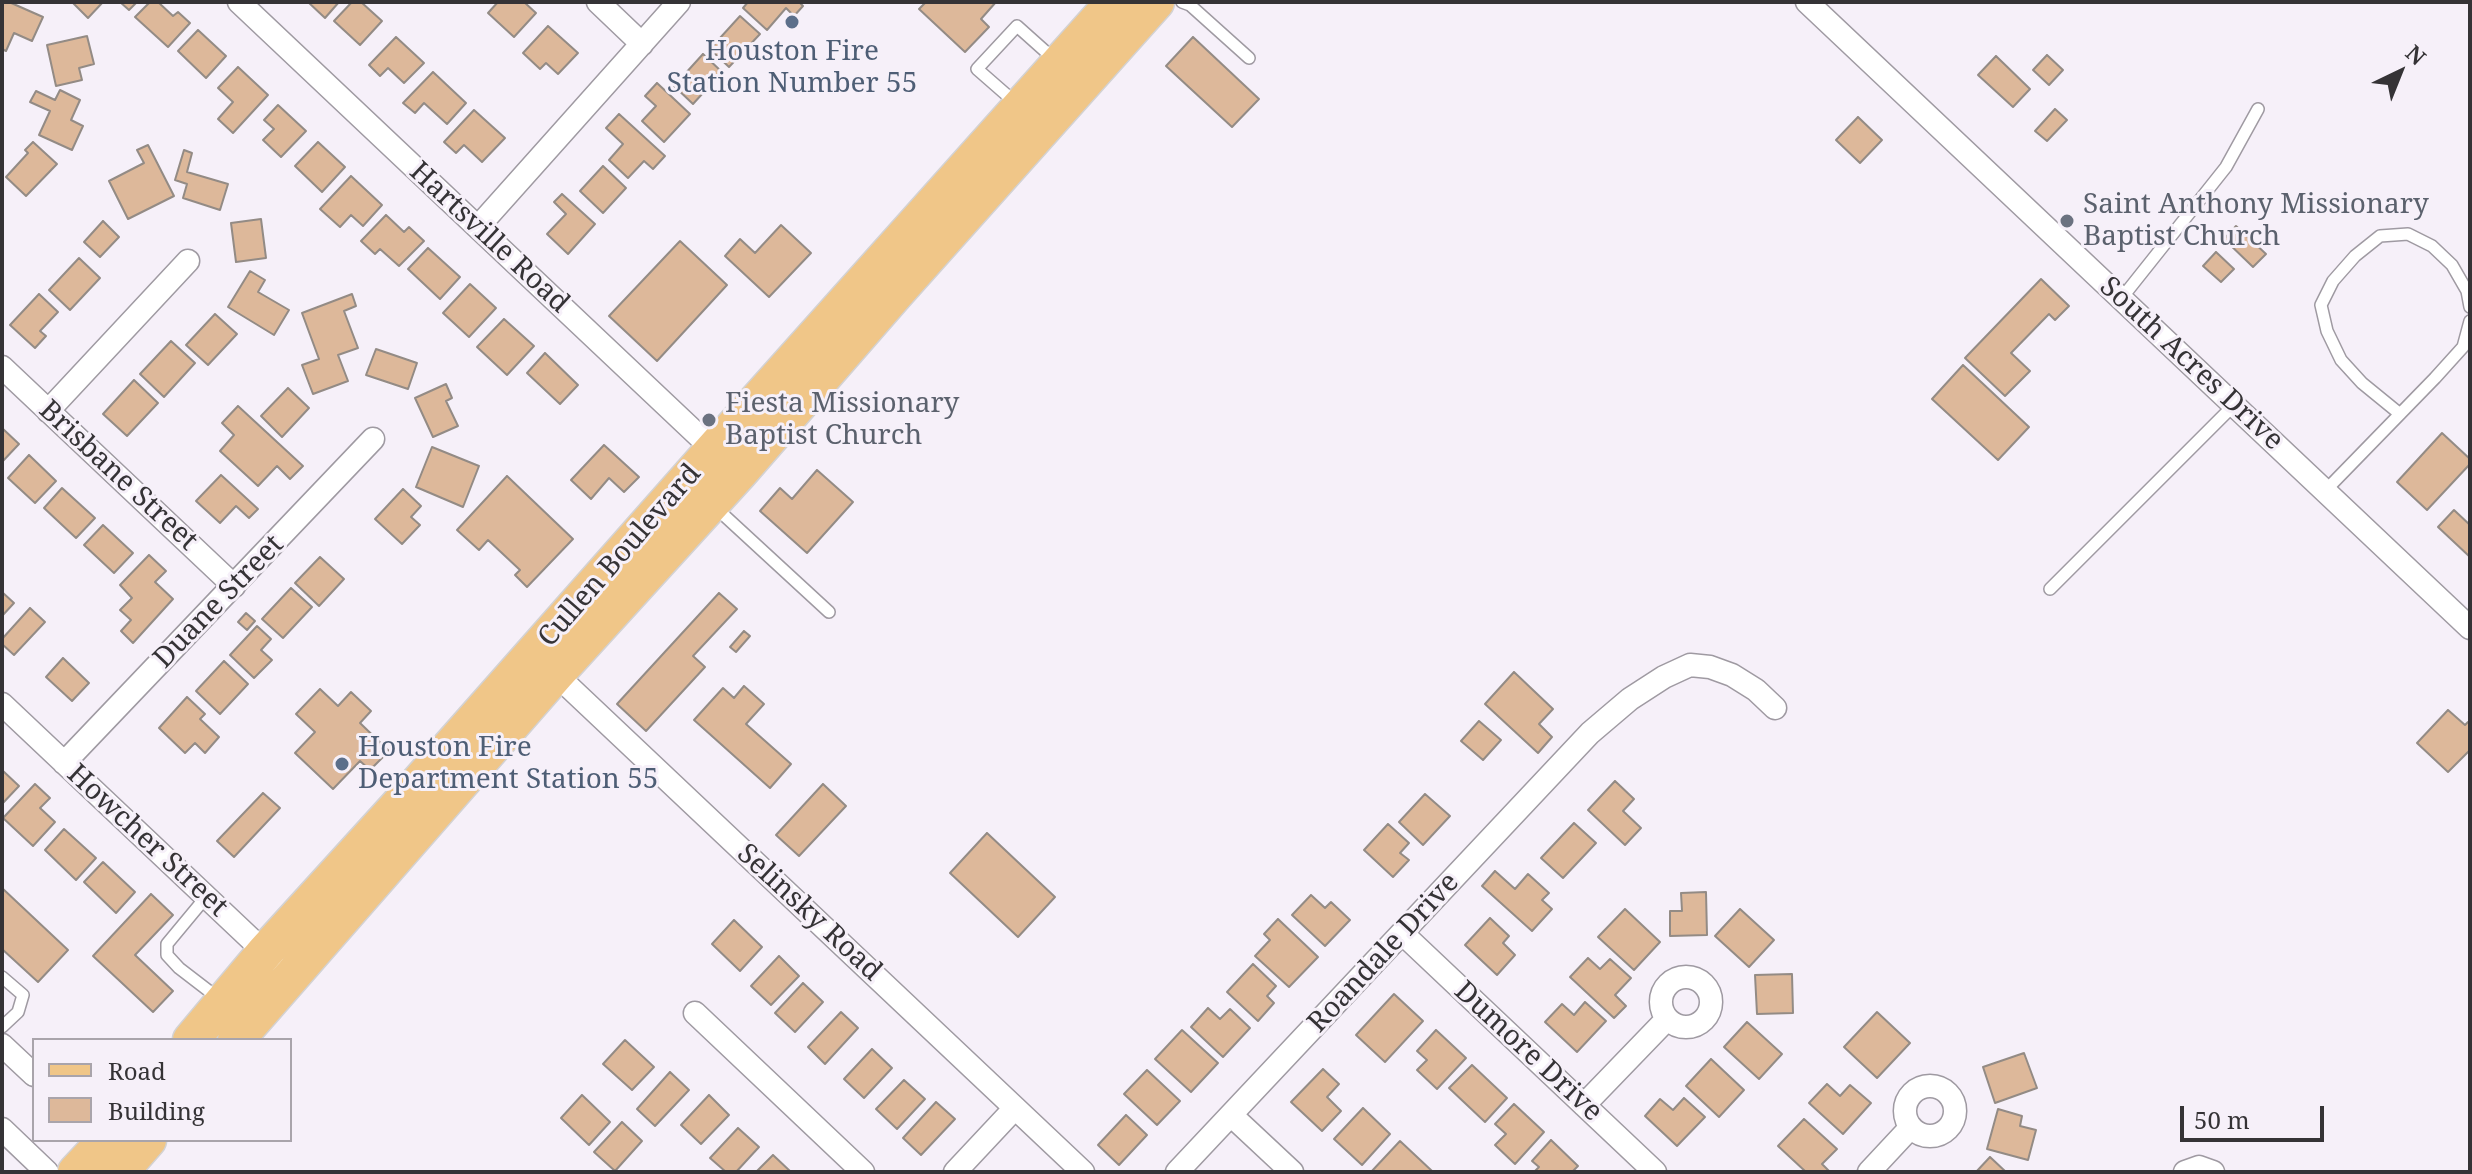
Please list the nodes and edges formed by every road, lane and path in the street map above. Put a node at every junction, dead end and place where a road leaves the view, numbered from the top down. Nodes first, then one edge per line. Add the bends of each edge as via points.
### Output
1 (239, 2) edge
2 (598, 2) edge
3 (679, 2) edge
4 (1114, 2) edge
5 (1156, 2) edge
6 (1182, 2) edge
7 (1815, 4) edge
8 (642, 44) junction
9 (1249, 58) dead end
10 (1059, 64) junction
11 (1034, 108) junction
12 (2258, 109) dead end
13 (478, 227) junction
14 (188, 261) dead end
15 (2121, 299) junction
16 (2470, 307) edge
17 (2470, 321) edge
18 (2, 367) edge
19 (2234, 405) junction
20 (48, 411) junction
21 (2400, 414) junction
22 (373, 439) dead end
23 (726, 461) junction
24 (2325, 491) junction
25 (711, 503) junction
26 (234, 586) junction
27 (2050, 589) dead end
28 (829, 612) dead end
29 (2470, 628) edge
30 (545, 664) junction
31 (2, 704) edge
32 (1775, 708) dead end
33 (64, 763) junction
34 (410, 817) junction
35 (206, 897) junction
36 (1402, 933) junction
37 (265, 952) junction
38 (2, 977) edge
39 (292, 978) junction
40 (224, 1002) junction
41 (695, 1013) dead end
42 (1667, 1019) dead end
43 (2, 1027) edge
44 (193, 1038) edge
45 (238, 1038) edge
46 (2, 1045) edge
47 (32, 1073) edge
48 (1584, 1105) junction
49 (1015, 1108) junction
50 (1231, 1115) junction
51 (1911, 1127) dead end
52 (2, 1129) edge
53 (142, 1142) edge
54 (108, 1153) edge
55 (47, 1172) edge
56 (76, 1172) edge
57 (863, 1172) edge
58 (955, 1172) edge
59 (1083, 1172) edge
60 (1177, 1172) edge
61 (1292, 1172) edge
62 (1655, 1172) edge
63 (1869, 1172) edge
64 (2185, 1172) edge
65 (2213, 1172) edge

1 - 13 street, Hartsville Road
2 - 8 street
3 - 8 street
4 - 10 main road, Cullen Boulevard
5 - 11 main road, Cullen Boulevard
6 - 9 lane
7 - 15 street, South Acres Drive
8 - 13 street
10 - 11 main road, Cullen Boulevard
10 - 11 lane via 1017,26 977,69
11 - 23 main road, Cullen Boulevard
12 - 15 lane via 2226,167
13 - 23 street, Hartsville Road
14 - 20 street
15 - 19 street, South Acres Drive
16 - 21 lane via 2452,265 2432,246 2408,234 2380,236 2333,281 2321,305 2341,360
17 - 21 lane via 2463,347
18 - 20 street, Brisbane Street
19 - 24 street, South Acres Drive
19 - 27 lane
20 - 26 street, Brisbane Street
21 - 24 lane
22 - 26 street, Duane Street
23 - 25 main road, Cullen Boulevard
23 - 30 main road, Cullen Boulevard
24 - 29 street, South Acres Drive
25 - 28 lane
25 - 30 main road, Cullen Boulevard
26 - 33 street, Duane Street
30 - 34 main road, Cullen Boulevard
30 - 49 street, Selinsky Road
31 - 33 street, Howcher Street
32 - 36 street, Roandale Drive via 1756,690 1710,667 1690,665 1664,677 1590,733
33 - 35 street, Howcher Street
34 - 37 main road, Cullen Boulevard
34 - 39 main road, Cullen Boulevard
35 - 37 street, Howcher Street
35 - 40 lane via 167,944 167,955
36 - 48 street, Dumore Drive
36 - 50 street, Roandale Drive
37 - 39 street, Howcher Street
37 - 40 main road, Cullen Boulevard
38 - 43 lane via 23,995 18,1012
39 - 45 main road, Cullen Boulevard
40 - 44 main road, Cullen Boulevard
41 - 57 street
42 - 48 street
46 - 47 street
48 - 62 street, Dumore Drive
49 - 58 street
49 - 59 street, Selinsky Road
50 - 60 street, Roandale Drive
50 - 61 street
51 - 63 street
52 - 55 street
53 - 54 main road
54 - 56 main road
64 - 65 street via 2199,1167

